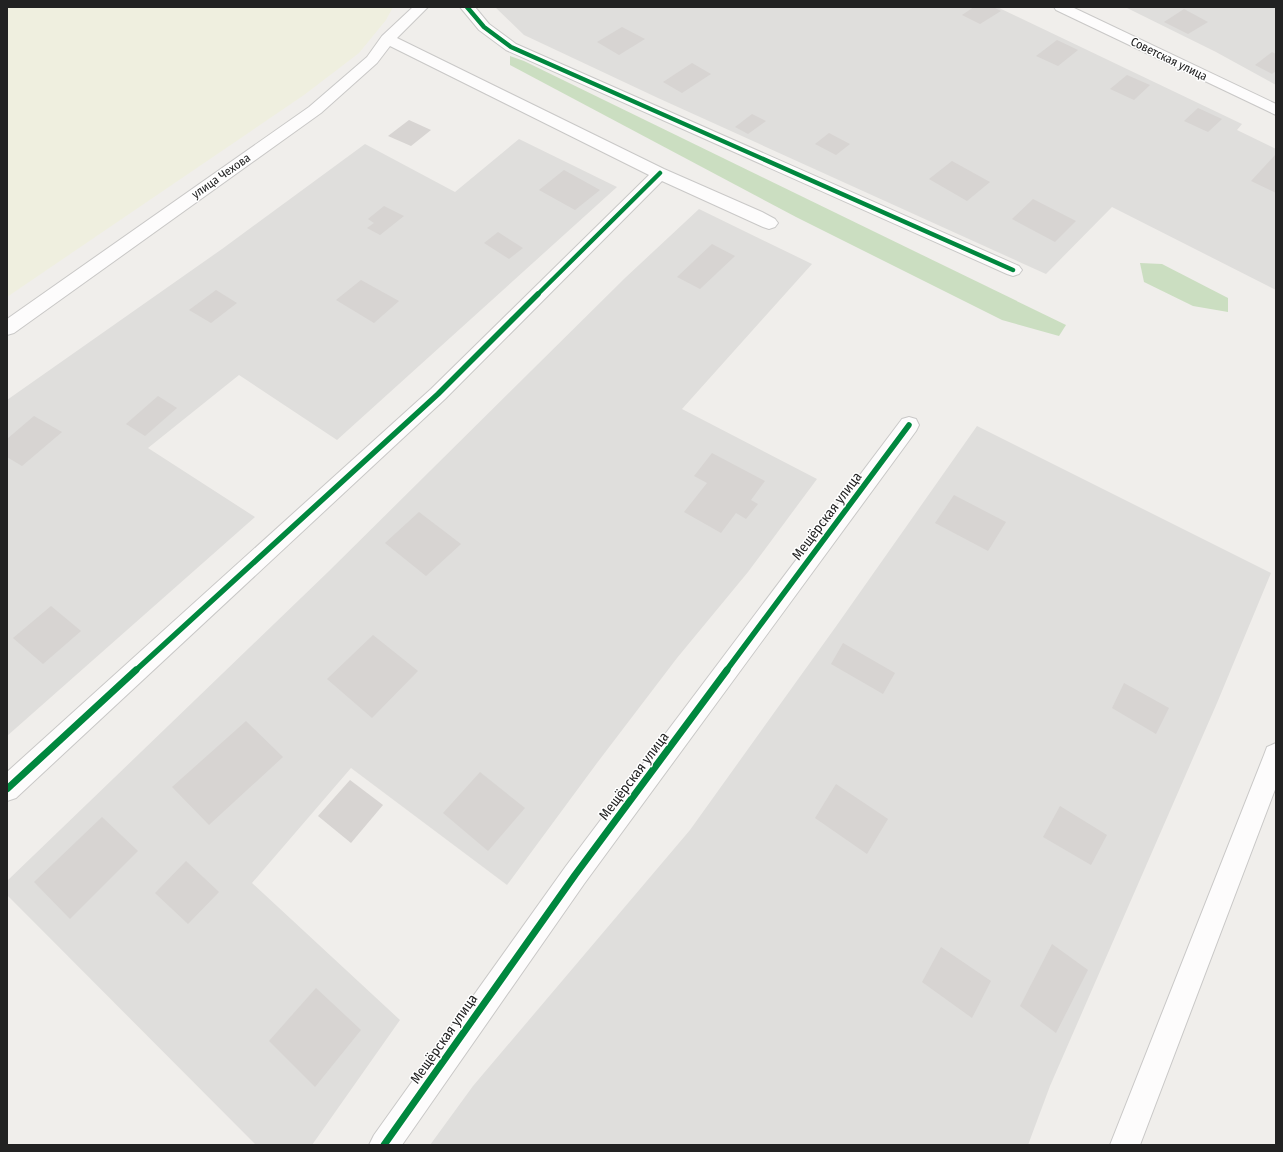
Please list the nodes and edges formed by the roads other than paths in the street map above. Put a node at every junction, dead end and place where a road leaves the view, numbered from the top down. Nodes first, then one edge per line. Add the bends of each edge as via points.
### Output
1 (421, 7) edge
2 (467, 7) edge
3 (1061, 7) edge
4 (387, 39) junction
5 (1276, 110) edge
6 (660, 173) junction
7 (769, 223) dead end
8 (1013, 270) dead end
9 (7, 328) edge
10 (909, 425) dead end
11 (1276, 755) edge
12 (7, 788) edge
13 (384, 1145) edge
14 (1125, 1145) edge

1 - 4 street, улица Чехова
2 - 8 street via 484,27 511,47
3 - 5 street, Советская улица
4 - 6 street via 460,72
4 - 9 street, улица Чехова via 372,60 315,110
6 - 7 street via 738,206
6 - 12 street via 438,394
10 - 13 street, Мещёрская улица via 575,875
11 - 14 street

